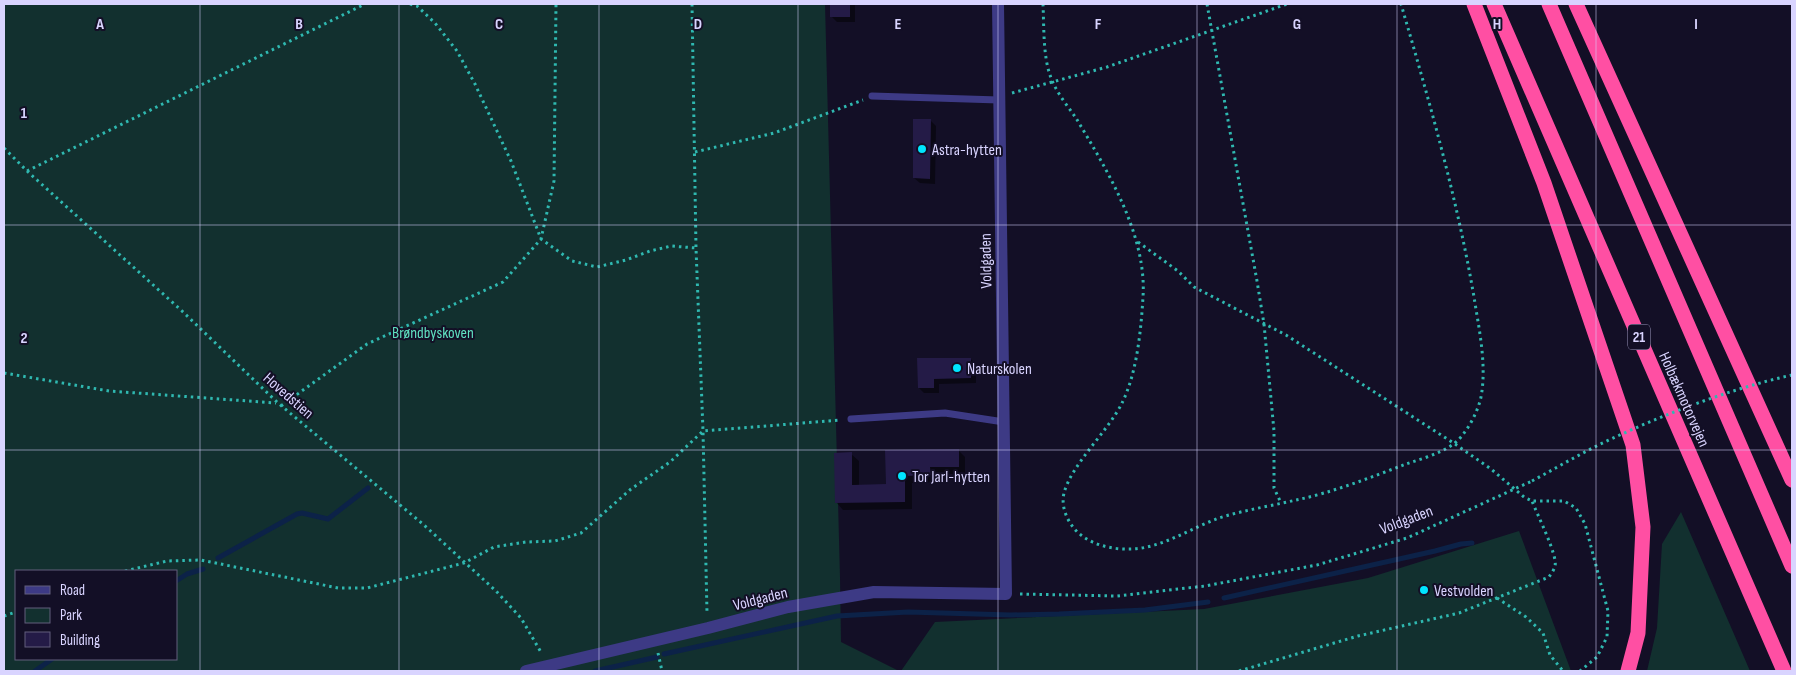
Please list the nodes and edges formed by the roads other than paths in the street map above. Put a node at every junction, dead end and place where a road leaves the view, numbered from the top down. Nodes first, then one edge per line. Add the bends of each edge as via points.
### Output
1 (998, 4) edge
2 (1474, 4) edge
3 (1494, 4) edge
4 (1549, 4) edge
5 (1576, 4) edge
6 (872, 96) road end
7 (999, 98) junction
8 (852, 419) road end
9 (1004, 422) junction
10 (1792, 480) edge
11 (1792, 566) edge
12 (526, 671) edge
13 (1628, 671) edge
14 (1784, 671) edge

1 - 7 street, Voldgaden
2 - 13 highway via 1544,183 1633,445 1643,528 1638,633
3 - 14 highway, Holbækmotorvejen / 21
4 - 11 highway, Holbækmotorvejen
5 - 10 highway
6 - 7 lane
7 - 9 street, Voldgaden
8 - 9 lane via 945,413
9 - 12 street, Voldgaden via 1006,594 874,592 788,607

